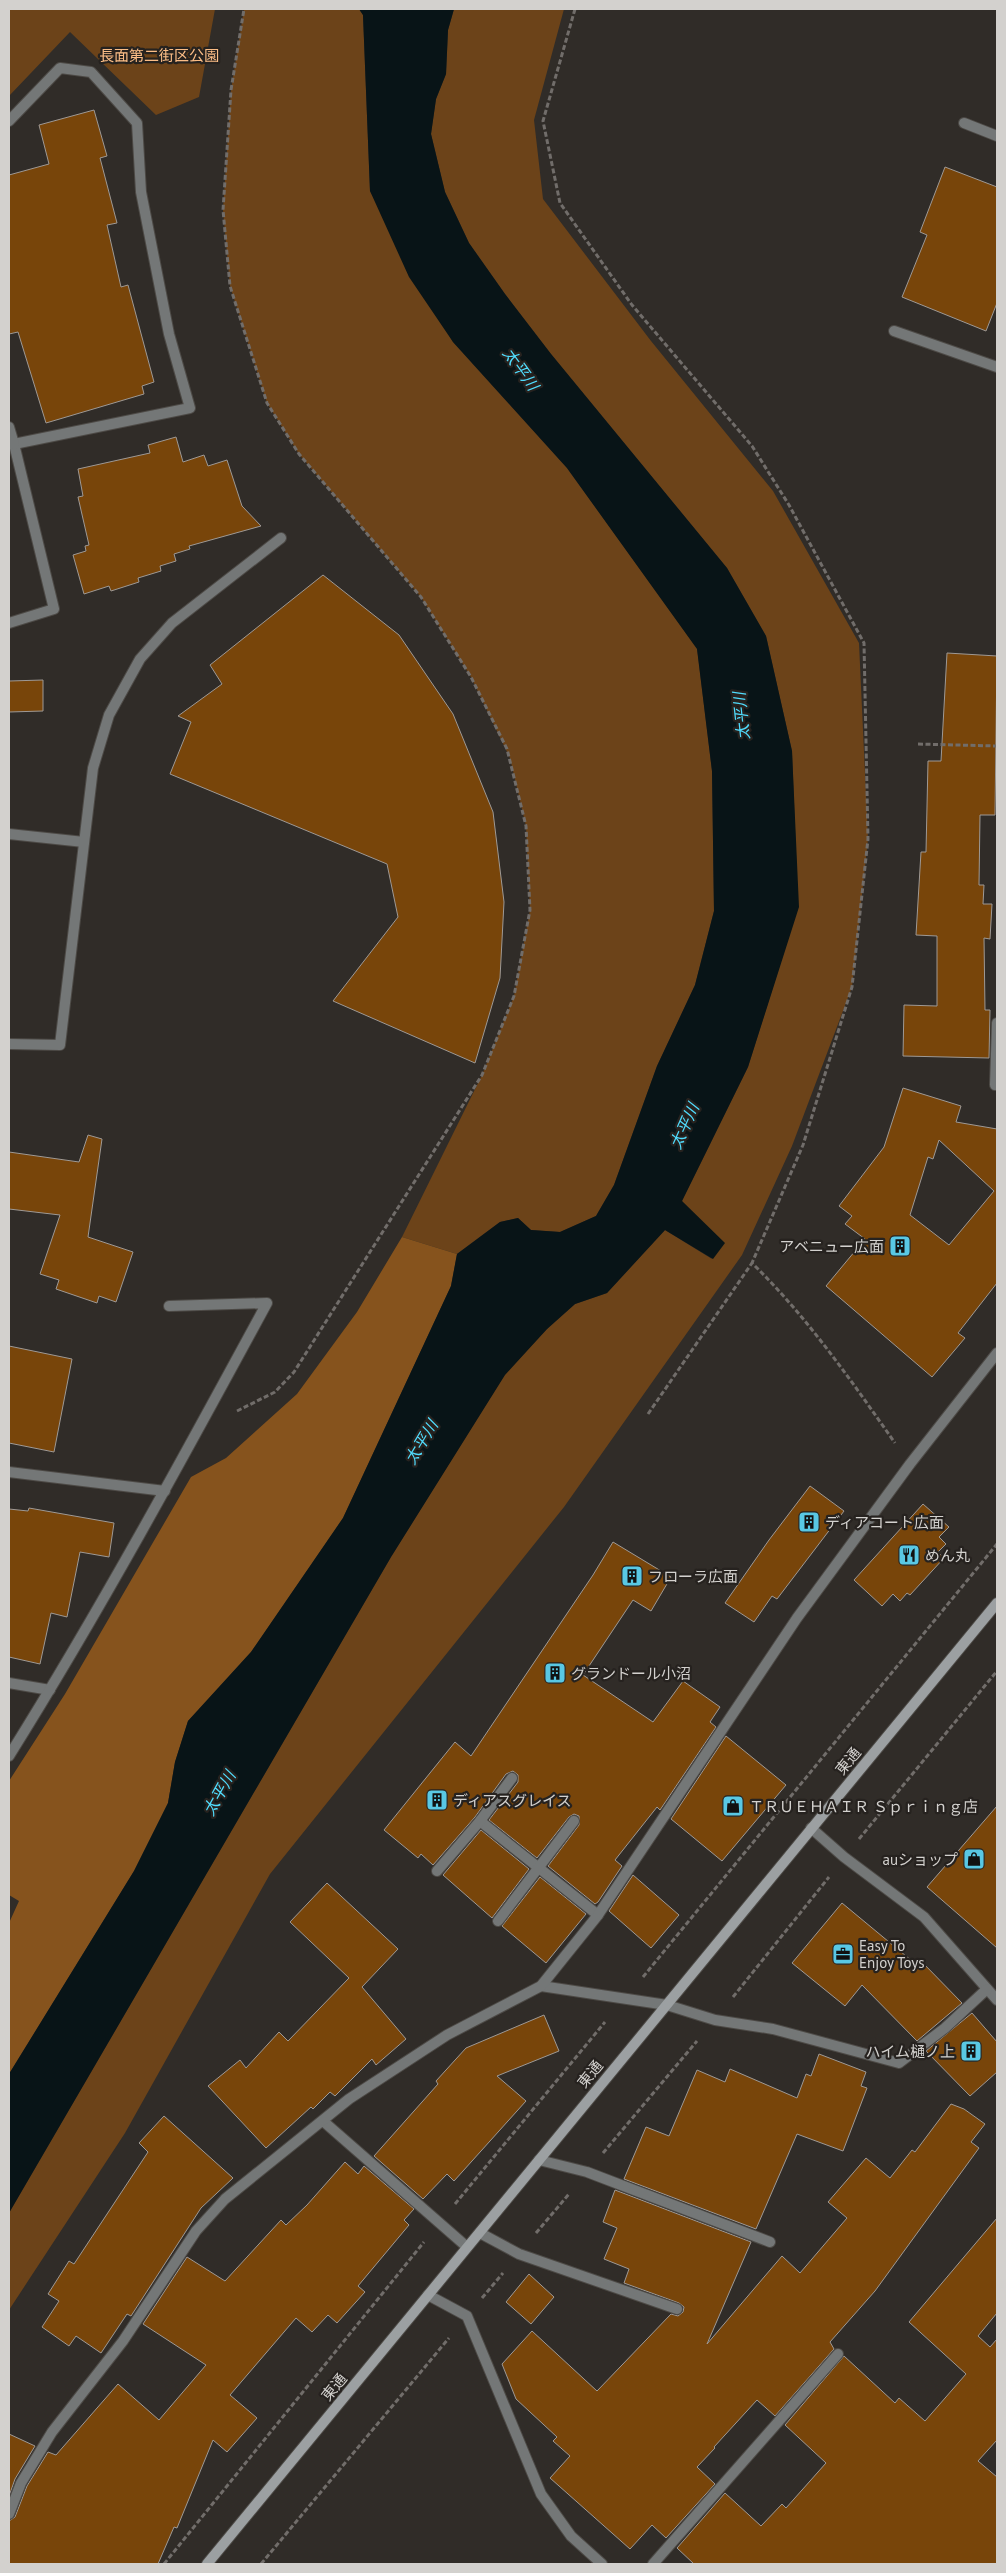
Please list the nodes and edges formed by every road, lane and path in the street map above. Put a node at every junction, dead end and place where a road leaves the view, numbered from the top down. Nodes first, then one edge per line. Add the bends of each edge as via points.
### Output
1 (244, 9) edge
2 (575, 9) edge
3 (9, 121) edge
4 (964, 123) dead end
5 (997, 136) edge
6 (894, 331) dead end
7 (997, 367) edge
8 (9, 427) edge
9 (14, 444) junction
10 (281, 538) dead end
11 (9, 623) edge
12 (918, 744) dead end
13 (997, 746) edge
14 (9, 834) edge
15 (84, 842) junction
16 (997, 1023) edge
17 (9, 1044) edge
18 (997, 1084) edge
19 (752, 1264) junction
20 (169, 1306) dead end
21 (997, 1353) edge
22 (648, 1414) dead end
23 (198, 1430) junction
24 (910, 1464) junction
25 (9, 1472) edge
26 (165, 1491) junction
27 (997, 1544) edge
28 (997, 1603) edge
29 (997, 1671) edge
30 (9, 1683) edge
31 (50, 1690) junction
32 (9, 1756) edge
33 (512, 1778) dead end
34 (480, 1821) junction
35 (574, 1821) dead end
36 (812, 1828) junction
37 (844, 1857) junction
38 (538, 1869) junction
39 (437, 1871) dead end
40 (598, 1915) junction
41 (498, 1921) dead end
42 (541, 1986) junction
43 (986, 1989) junction
44 (625, 1999) junction
45 (997, 2000) edge
46 (666, 2005) junction
47 (715, 2020) junction
48 (323, 2121) junction
49 (539, 2160) junction
50 (587, 2172) junction
51 (439, 2223) junction
52 (480, 2233) junction
53 (770, 2242) dead end
54 (467, 2247) junction
55 (519, 2254) junction
56 (428, 2295) junction
57 (677, 2309) dead end
58 (467, 2316) junction
59 (838, 2354) dead end
60 (9, 2514) edge
61 (164, 2564) edge
62 (207, 2564) edge
63 (261, 2564) edge
64 (602, 2564) edge
65 (653, 2564) edge

1 - 23 path via 231,90 223,210 230,286 267,403 299,454 421,597 471,677 507,749 526,826 530,910 514,996 482,1075 294,1372 275,1392
2 - 19 path via 543,121 560,203 632,305 752,446 789,505 864,642 868,839 852,987 803,1145
3 - 9 street via 60,68 91,72 137,123 141,192 169,334 190,408
4 - 5 street
6 - 7 street
8 - 9 street
9 - 11 street via 54,609
10 - 15 street via 172,623 140,659 109,715 93,768
12 - 13 path
14 - 15 street
15 - 17 street via 60,1045
16 - 18 street
19 - 22 path
19 - 24 path via 785,1296 828,1347
20 - 23 street via 267,1303
21 - 24 street
23 - 26 street
24 - 40 street via 797,1618
25 - 26 street
26 - 31 street
27 - 44 path
28 - 36 street, 東通
29 - 37 path
30 - 31 street
31 - 32 street
33 - 34 street
34 - 38 street
34 - 39 street
35 - 38 street
36 - 37 street
36 - 46 street, 東通
37 - 43 street via 924,1917
37 - 47 path
38 - 40 street
38 - 41 street
40 - 42 street
42 - 44 street
42 - 48 street via 447,2035 349,2099
43 - 45 street
43 - 47 street via 945,2028 900,2063 773,2029
44 - 46 street
44 - 51 path
46 - 47 street
46 - 49 street, 東通
47 - 50 path
48 - 51 street
48 - 60 street via 225,2199 196,2231 123,2341 52,2432 21,2483
49 - 50 street
49 - 52 street, 東通
50 - 53 street
50 - 55 path
51 - 54 street
51 - 61 path
52 - 54 street, 東通
52 - 55 street
54 - 56 street, 東通
55 - 57 street
55 - 58 path
56 - 58 street
56 - 62 street, 東通
58 - 63 path
58 - 64 street via 541,2494 571,2536
59 - 65 street

